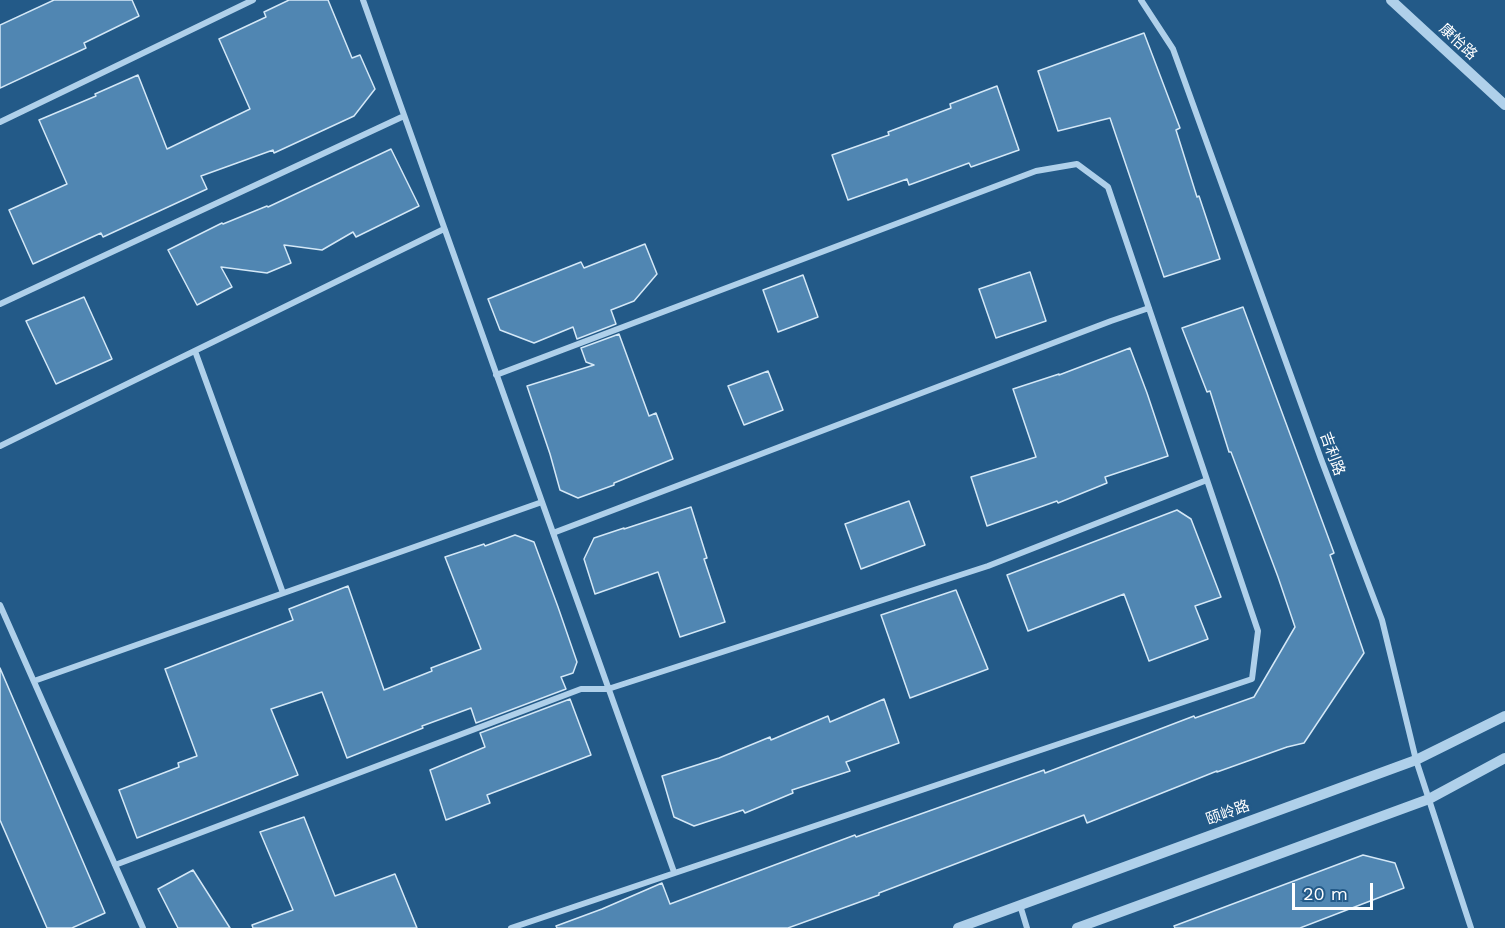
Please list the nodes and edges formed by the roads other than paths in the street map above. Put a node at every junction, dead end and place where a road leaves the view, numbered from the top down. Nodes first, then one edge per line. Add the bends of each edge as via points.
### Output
1 (253, 0) edge
2 (363, 0) edge
3 (1141, 0) edge
4 (1391, 0) edge
5 (1505, 105) edge
6 (404, 116) junction
7 (0, 122) edge
8 (444, 229) junction
9 (0, 304) edge
10 (1149, 308) junction
11 (195, 351) junction
12 (496, 375) junction
13 (0, 446) edge
14 (1207, 480) junction
15 (542, 502) junction
16 (553, 533) junction
17 (283, 593) junction
18 (0, 605) edge
19 (34, 681) junction
20 (608, 689) junction
21 (1505, 716) edge
22 (1505, 758) edge
23 (1416, 760) junction
24 (1429, 799) junction
25 (115, 865) junction
26 (674, 872) dead end
27 (1020, 905) junction
28 (143, 928) edge
29 (511, 928) edge
30 (957, 928) edge
31 (1027, 928) edge
32 (1077, 928) edge
33 (1471, 928) edge

1 - 7 street
2 - 6 street
3 - 23 street, 吉利路 via 1173,49 1382,620
4 - 5 street, 康怡路
6 - 8 street
6 - 9 street
8 - 11 street
8 - 12 street
10 - 12 street via 1108,187 1077,164 1036,171
10 - 14 street
10 - 16 street
11 - 13 street
11 - 17 street
12 - 15 street
14 - 20 street via 988,566
14 - 29 street via 1258,631 1252,679
15 - 16 street
15 - 17 street
16 - 20 street
17 - 19 street
18 - 19 street
19 - 25 street
20 - 25 street via 581,689
20 - 26 street
21 - 23 street, 颐岭路
22 - 24 street
23 - 24 street, 吉利路
23 - 27 street, 颐岭路
24 - 32 street
24 - 33 street, 吉利路
25 - 28 street
27 - 30 street, 颐岭路
27 - 31 street

